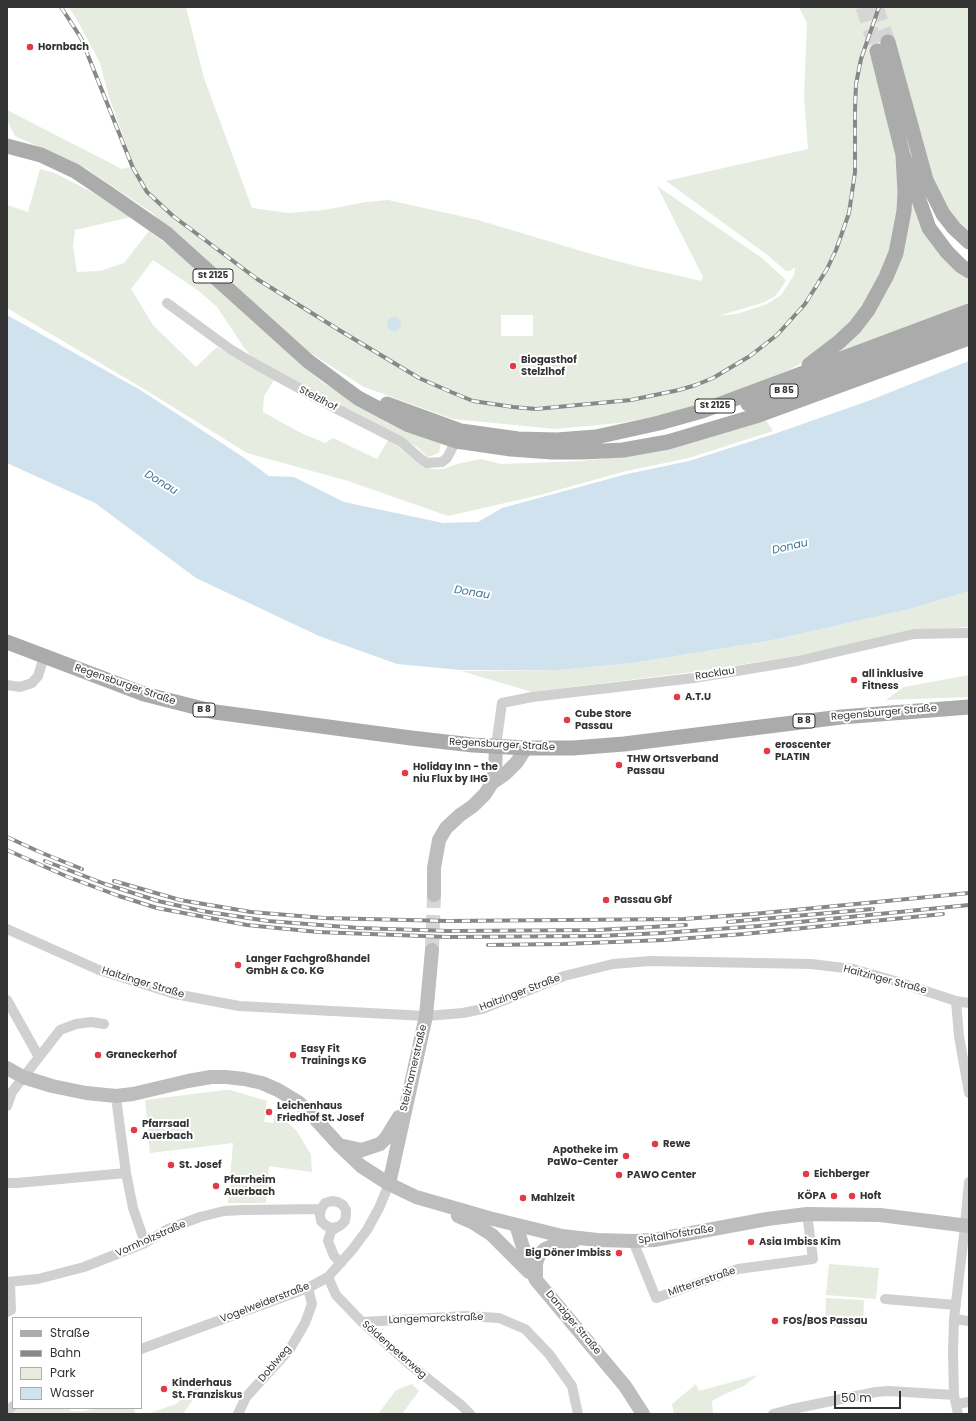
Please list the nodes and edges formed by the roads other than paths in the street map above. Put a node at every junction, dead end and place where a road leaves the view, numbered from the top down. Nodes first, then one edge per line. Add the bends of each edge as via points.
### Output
1 (7, 146) edge
2 (903, 155) junction
3 (969, 242) edge
4 (969, 271) edge
5 (167, 303) dead end
6 (969, 311) edge
7 (969, 325) edge
8 (969, 338) edge
9 (770, 385) junction
10 (458, 436) junction
11 (611, 450) junction
12 (969, 633) edge
13 (7, 642) edge
14 (44, 657) junction
15 (7, 685) edge
16 (969, 707) edge
17 (496, 746) junction
18 (526, 748) junction
19 (492, 783) junction
20 (434, 895) tunnel mouth
21 (7, 929) edge
22 (432, 950) tunnel mouth
23 (7, 1000) edge
24 (956, 1001) junction
25 (969, 1003) edge
26 (426, 1016) junction
27 (104, 1024) dead end
28 (38, 1057) junction
29 (7, 1068) edge
30 (23, 1077) junction
31 (969, 1093) edge
32 (117, 1105) dead end
33 (7, 1106) edge
34 (404, 1110) junction
35 (339, 1145) junction
36 (126, 1173) junction
37 (7, 1182) edge
38 (969, 1182) edge
39 (389, 1184) junction
40 (416, 1197) junction
41 (321, 1209) junction
42 (808, 1214) junction
43 (516, 1225) junction
44 (967, 1226) edge
45 (337, 1227) junction
46 (597, 1240) junction
47 (633, 1241) junction
48 (145, 1243) junction
49 (341, 1263) junction
50 (328, 1277) junction
51 (536, 1279) junction
52 (9, 1282) edge
53 (308, 1288) junction
54 (885, 1299) dead end
55 (956, 1305) junction
56 (7, 1312) edge
57 (954, 1319) junction
58 (969, 1321) edge
59 (362, 1322) junction
60 (142, 1349) edge
61 (969, 1402) edge
62 (956, 1404) edge
63 (238, 1414) edge
64 (470, 1414) edge
65 (578, 1414) edge
66 (643, 1414) edge
67 (774, 1414) edge

1 - 10 main road, St 2125 via 41,155 75,171 167,234 308,361 358,398 409,425
2 - 3 main road, B 85 via 883,47 926,180 943,214
2 - 4 main road, B 85 via 929,228 960,266
2 - 9 main road, B 85 via 903,219 896,253 879,291 855,327 839,342 806,367
5 - 10 street, Stelzlhof via 230,349 400,441 427,463 442,462 447,458
6 - 9 main road
7 - 11 main road, B 85 via 667,433
8 - 11 main road via 759,415 668,442
9 - 10 main road, St 2125 via 659,424 596,437 556,440
10 - 11 main road, St 2125 via 492,447 528,451
12 - 17 street, Racklau via 914,634 797,661 694,678 532,697 502,703
13 - 14 main road, Regensburger Straße / B 8
14 - 15 street via 38,676 32,684 20,687
14 - 17 main road, Regensburger Straße / B 8 via 144,694 215,712 411,738
16 - 18 main road, Regensburger Straße / B 8 via 841,717 624,744
17 - 18 main road, Regensburger Straße / B 8
17 - 19 street
18 - 19 street via 517,762
19 - 20 street via 486,794 446,828 439,840 434,868
21 - 26 street, Haitzinger Straße via 99,970 174,994 239,1006
22 - 26 street, Stelzhamerstraße
23 - 28 street
24 - 25 street, Haitzinger Straße
24 - 26 street, Haitzinger Straße via 853,969 811,964 650,961 613,964 564,976 482,1008 463,1013
24 - 31 street
26 - 34 street, Stelzhamerstraße
27 - 28 street via 76,1024 60,1030
28 - 30 street
29 - 30 street, Spitalhofstraße
30 - 33 street via 12,1092
30 - 35 street, Spitalhofstraße via 86,1093 116,1096 211,1077 244,1079 267,1085 298,1102
32 - 36 street
34 - 35 street via 380,1144 362,1150
34 - 39 street, Stelzhamerstraße
35 - 39 street, Spitalhofstraße via 361,1166
36 - 37 street
36 - 48 street via 133,1208
38 - 44 street
39 - 40 street, Spitalhofstraße
39 - 49 street, Vogelweiderstraße via 367,1230
40 - 43 street, Spitalhofstraße
40 - 51 street via 472,1222 492,1235
41 - 45 street via 321,1221 331,1228
41 - 45 street, Vornholzstraße via 332,1201 343,1205 346,1210 345,1221
41 - 48 street, Vornholzstraße via 224,1211 168,1229
42 - 44 street, Spitalhofstraße via 880,1215
42 - 47 street, Spitalhofstraße
42 - 47 street, Mittererstraße via 813,1259 738,1269 656,1298
43 - 46 street, Spitalhofstraße via 562,1236
43 - 51 street, Danziger Straße
44 - 55 street
45 - 49 street, Vornholzstraße via 331,1231 328,1241 334,1256
46 - 47 street, Spitalhofstraße
46 - 51 street via 562,1242 545,1248 536,1263
48 - 52 street, Vornholzstraße via 84,1267 38,1279
49 - 50 street, Vogelweiderstraße
50 - 53 street, Vogelweiderstraße
50 - 59 street, Söldenpeterweg via 336,1295
51 - 66 street, Danziger Straße via 625,1386
52 - 56 street via 11,1310
53 - 60 street, Vogelweiderstraße
53 - 63 street, Doblweg via 312,1304 305,1323 290,1349 246,1397
54 - 55 street
55 - 57 street
57 - 58 street
57 - 62 street
59 - 64 street, Söldenpeterweg
59 - 65 street, Langemarckstraße via 466,1316 499,1318 525,1329 549,1354 572,1386
61 - 62 street
62 - 67 street via 889,1391

